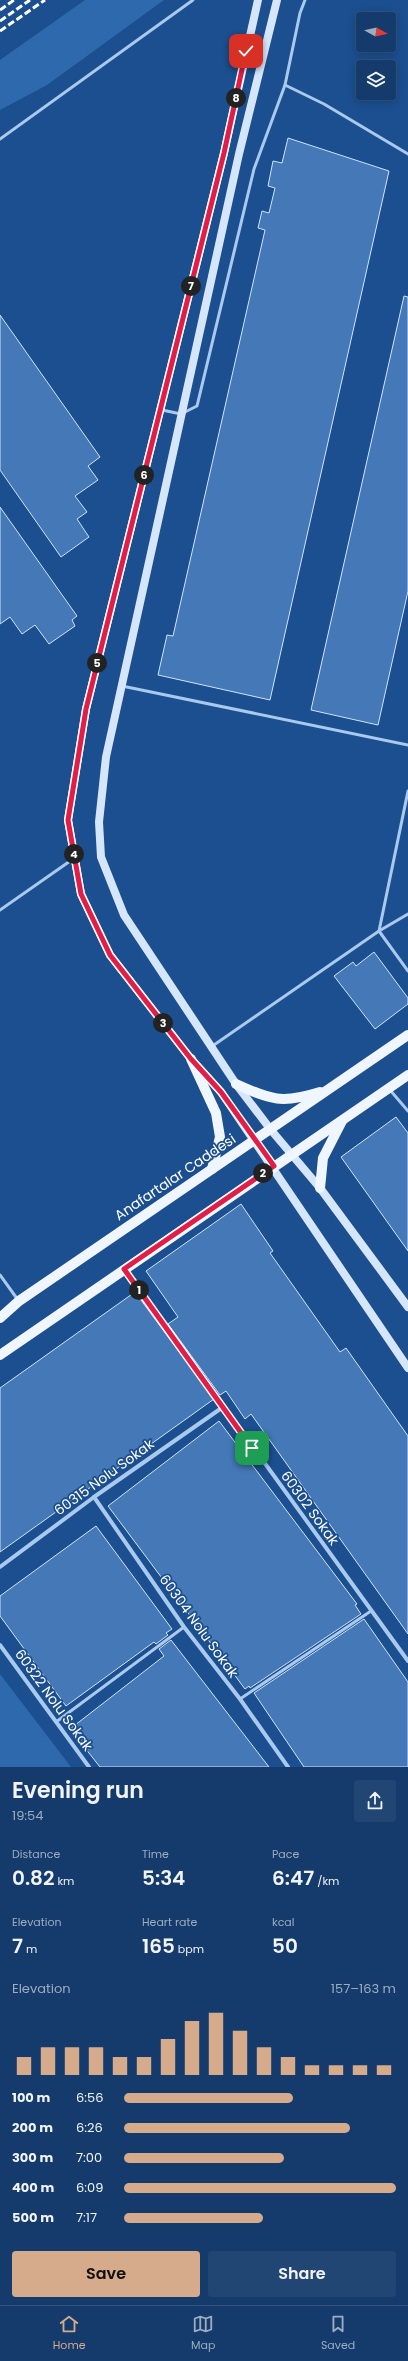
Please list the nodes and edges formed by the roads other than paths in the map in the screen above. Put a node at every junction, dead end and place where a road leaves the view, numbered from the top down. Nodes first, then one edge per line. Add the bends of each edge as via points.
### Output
1 (193, 0) edge
2 (258, 0) edge
3 (277, 0) edge
4 (305, 0) edge
5 (285, 85) junction
6 (0, 138) edge
7 (408, 154) edge
8 (160, 409) junction
9 (181, 414) junction
10 (122, 686) junction
11 (408, 745) edge
12 (408, 791) edge
13 (75, 858) junction
14 (0, 910) edge
15 (408, 914) edge
16 (379, 931) junction
17 (408, 971) edge
18 (408, 1035) edge
19 (211, 1048) junction
20 (191, 1059) junction
21 (408, 1075) edge
22 (236, 1084) junction
23 (388, 1088) junction
24 (329, 1089) junction
25 (408, 1111) edge
26 (342, 1119) junction
27 (271, 1130) junction
28 (256, 1139) junction
29 (292, 1154) junction
30 (274, 1166) junction
31 (212, 1169) junction
32 (320, 1188) junction
33 (124, 1269) junction
34 (0, 1275) edge
35 (19, 1301) junction
36 (408, 1306) edge
37 (0, 1318) edge
38 (0, 1355) edge
39 (408, 1368) edge
40 (223, 1407) junction
41 (94, 1497) junction
42 (0, 1567) edge
43 (371, 1610) junction
44 (184, 1627) junction
45 (0, 1645) edge
46 (408, 1662) edge
47 (240, 1699) junction
48 (56, 1722) junction
49 (89, 1767) edge
50 (288, 1767) edge

1 - 6 lane
2 - 8 main road via 224,153
3 - 9 main road via 239,154
4 - 5 lane
5 - 7 lane via 324,104
5 - 9 lane via 254,169 197,406
8 - 9 lane
8 - 13 main road via 86,709 68,820
9 - 10 main road
10 - 11 lane
10 - 19 main road via 106,757 99,822 102,857 124,915
12 - 16 lane
13 - 14 lane
13 - 20 main road via 81,894 110,955
15 - 16 lane
16 - 17 lane
16 - 19 lane
18 - 24 main road, Anafartalar Caddesi
19 - 22 main road
20 - 28 main road via 221,1092
20 - 31 main road via 216,1113 220,1137
21 - 23 main road
22 - 24 main road via 275,1099 295,1100
22 - 27 main road
23 - 25 lane
23 - 26 main road
24 - 27 main road, Anafartalar Caddesi
26 - 29 main road
26 - 32 main road via 323,1158
27 - 28 main road, Anafartalar Caddesi
27 - 29 main road
28 - 30 main road
28 - 31 main road, Anafartalar Caddesi
29 - 30 main road
29 - 32 main road
30 - 33 main road
30 - 39 main road
31 - 35 main road, Anafartalar Caddesi
32 - 36 main road
33 - 38 main road
33 - 40 street, 60302 Sokak
34 - 35 lane
35 - 37 main road, Anafartalar Caddesi
40 - 41 street, 60315 Nolu Sokak
40 - 43 street, 60302 Sokak
41 - 42 street, 60315 Nolu Sokak
41 - 44 street, 60304 Nolu Sokak
43 - 46 street, 60302 Sokak
43 - 47 lane
44 - 47 street, 60304 Nolu Sokak
44 - 48 lane
45 - 48 street, 60322 Nolu Sokak
47 - 50 street, 60304 Nolu Sokak
48 - 49 street, 60322 Nolu Sokak

